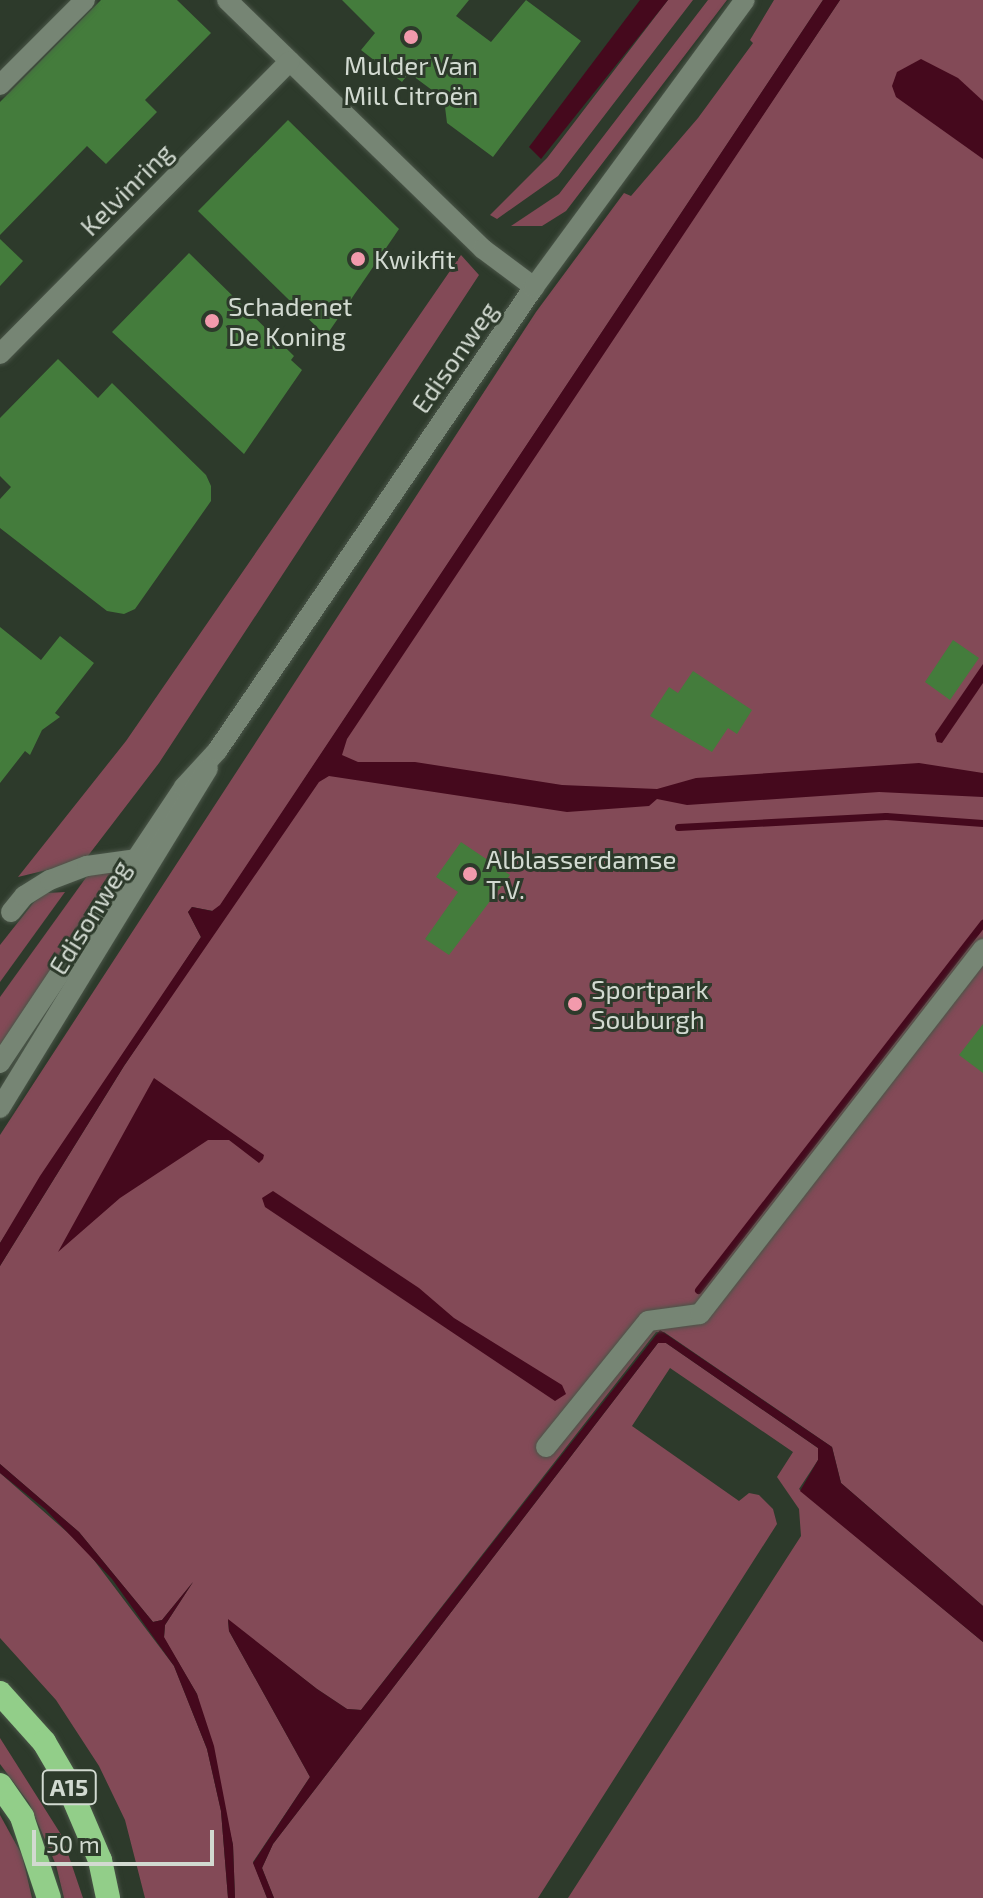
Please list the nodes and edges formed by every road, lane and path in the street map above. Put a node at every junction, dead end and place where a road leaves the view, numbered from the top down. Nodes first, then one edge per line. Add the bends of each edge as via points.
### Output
1 (85, 0) edge
2 (227, 0) edge
3 (745, 0) edge
4 (290, 61) junction
5 (0, 85) edge
6 (534, 287) junction
7 (0, 354) edge
8 (217, 751) junction
9 (136, 859) junction
10 (11, 912) dead end
11 (983, 949) edge
12 (0, 1063) edge
13 (0, 1108) edge
14 (546, 1447) dead end
15 (0, 1693) edge
16 (0, 1785) edge
17 (49, 1898) edge
18 (108, 1898) edge

1 - 5 street
2 - 4 street
3 - 6 street, Edisonweg
4 - 6 street via 483,249
4 - 7 street, Kelvinring
6 - 8 street, Edisonweg
8 - 9 street, Edisonweg via 184,787
8 - 13 street, Edisonweg via 197,792
9 - 10 street via 87,866 50,880 24,896
9 - 12 street, Edisonweg
11 - 14 street via 700,1314 648,1321
15 - 18 highway, A15 via 44,1742 65,1778 89,1829
16 - 17 highway, A15 via 22,1817

